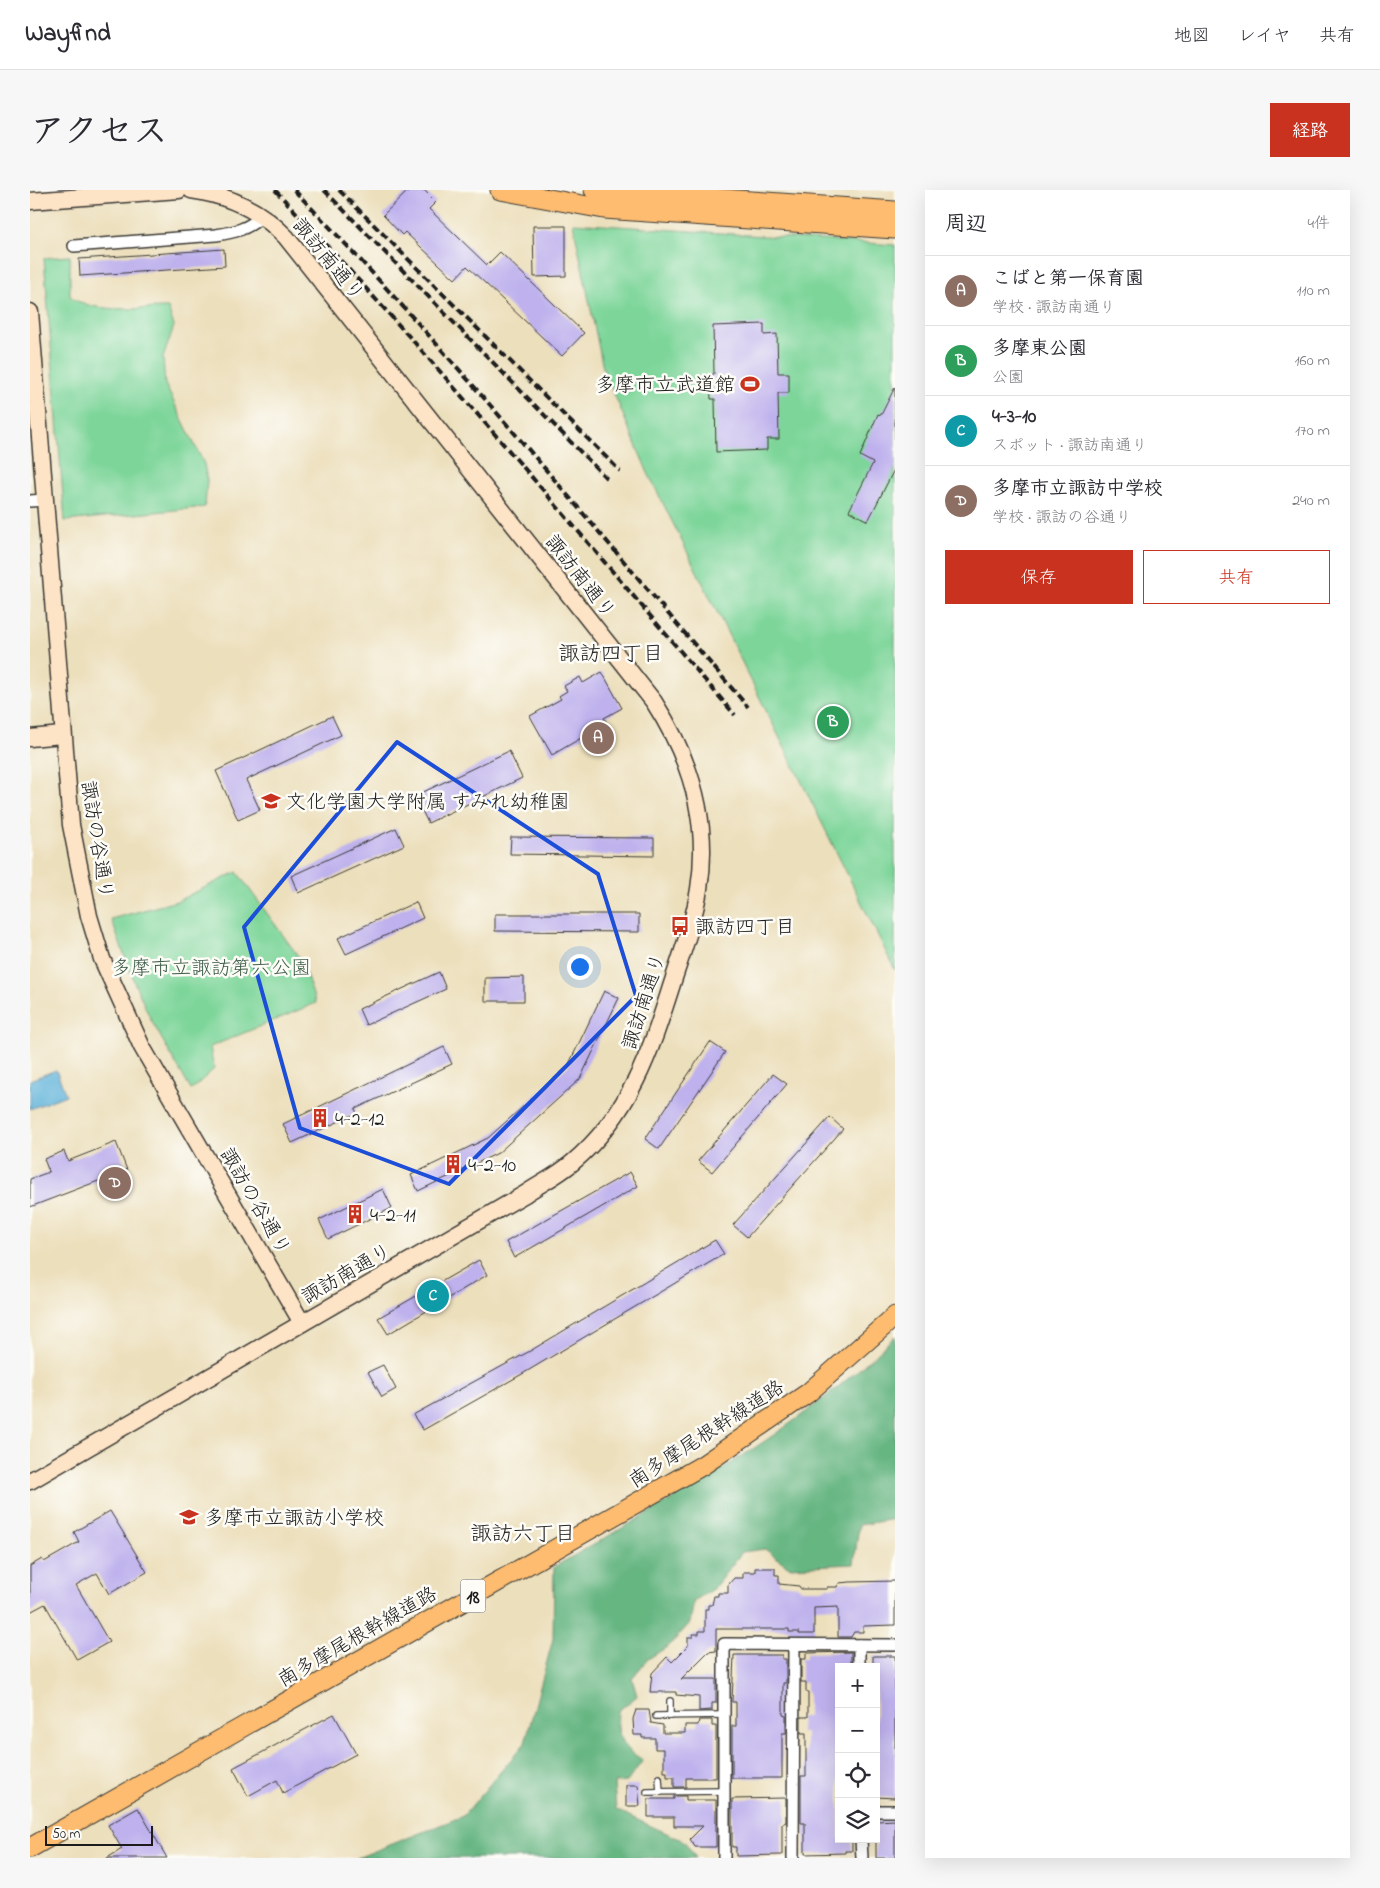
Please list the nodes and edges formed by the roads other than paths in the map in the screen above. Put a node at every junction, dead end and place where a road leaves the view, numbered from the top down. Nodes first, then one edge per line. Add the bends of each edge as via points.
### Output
1 (179, 190) edge
2 (191, 190) edge
3 (500, 190) edge
4 (594, 190) edge
5 (216, 192) edge
6 (30, 201) edge
7 (895, 211) edge
8 (262, 216) junction
9 (895, 229) edge
10 (74, 246) dead end
11 (30, 312) edge
12 (37, 501) edge
13 (62, 735) junction
14 (30, 738) edge
15 (895, 1316) edge
16 (302, 1323) junction
17 (30, 1481) edge
18 (794, 1644) junction
19 (859, 1644) junction
20 (895, 1645) edge
21 (859, 1663) edge
22 (670, 1701) dead end
23 (723, 1715) junction
24 (656, 1716) dead end
25 (670, 1716) junction
26 (659, 1778) dead end
27 (723, 1791) junction
28 (647, 1792) dead end
29 (660, 1792) junction
30 (895, 1810) edge
31 (880, 1811) edge
32 (862, 1843) edge
33 (30, 1848) edge
34 (724, 1858) edge
35 (793, 1858) edge
36 (862, 1858) edge

1 - 6 street
2 - 5 street, 諏訪南通り
3 - 9 main road via 604,209
4 - 7 main road
5 - 8 street, 諏訪南通り
8 - 10 street via 252,226 226,234
8 - 16 street, 諏訪南通り via 286,237 654,702 687,763 696,792 701,830 699,890 651,1050 636,1083 605,1131 549,1179
11 - 12 street, 諏訪の谷通り
12 - 13 street, 諏訪の谷通り
13 - 14 street
13 - 16 street, 諏訪の谷通り via 81,885 102,959 142,1047
15 - 33 main road, 南多摩尾根幹線道路 / 18 via 808,1393 703,1465
16 - 17 street, 諏訪南通り
18 - 19 street
18 - 23 street via 724,1644
18 - 35 street
19 - 20 street
19 - 21 street
22 - 25 lane
23 - 25 lane
23 - 27 street
24 - 25 lane
26 - 29 lane
27 - 29 lane
27 - 34 street
28 - 29 lane
30 - 31 street
32 - 36 street

